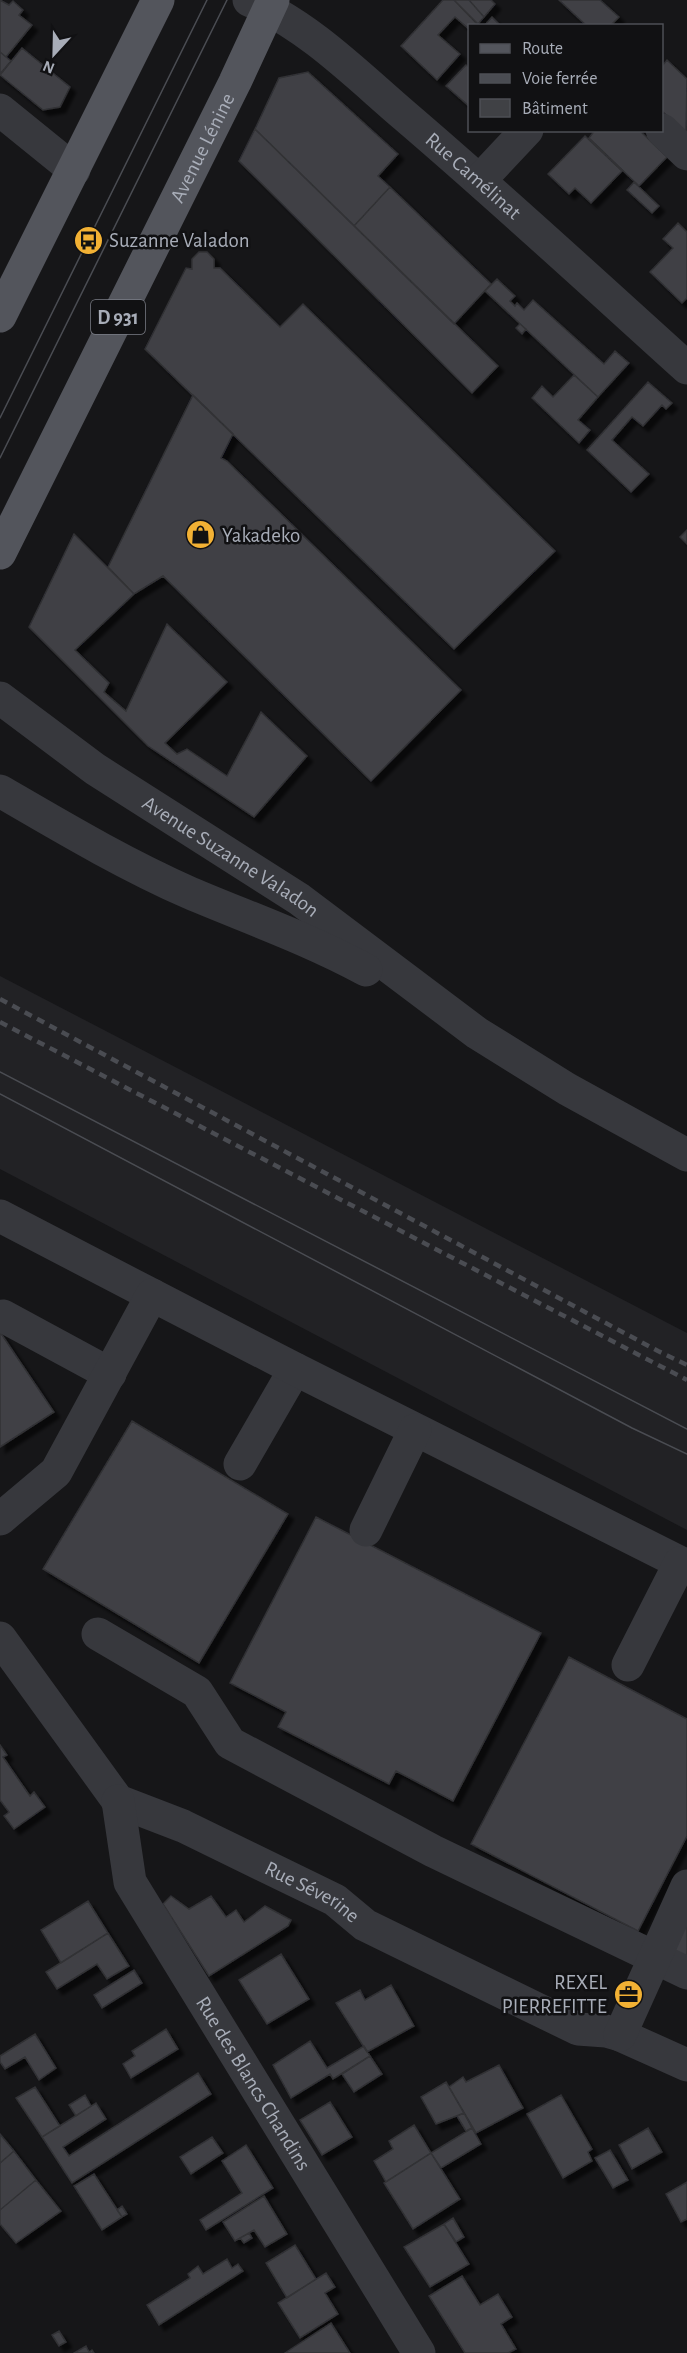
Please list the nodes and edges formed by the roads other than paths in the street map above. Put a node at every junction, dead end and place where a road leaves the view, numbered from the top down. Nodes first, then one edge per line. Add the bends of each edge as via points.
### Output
1 (158, 0) edge
2 (264, 3) edge
3 (0, 110) edge
4 (663, 131) edge
5 (525, 132) edge
6 (687, 154) edge
7 (74, 170) junction
8 (480, 180) junction
9 (0, 316) edge
10 (687, 368) edge
11 (0, 553) edge
12 (0, 698) edge
13 (0, 791) edge
14 (460, 1021) junction
15 (687, 1155) edge
16 (0, 1216) edge
17 (152, 1295) junction
18 (3, 1316) dead end
19 (296, 1369) junction
20 (110, 1374) junction
21 (416, 1430) junction
22 (240, 1464) dead end
23 (0, 1519) edge
24 (366, 1530) dead end
25 (683, 1564) edge
26 (98, 1634) dead end
27 (0, 1638) edge
28 (628, 1665) dead end
29 (118, 1802) junction
30 (687, 1886) edge
31 (654, 1959) junction
32 (687, 1973) edge
33 (620, 2035) junction
34 (687, 2065) edge
35 (419, 2353) edge

1 - 7 main road
2 - 8 street, Rue Camélinat via 308,34
2 - 11 main road, Avenue Lénine / D 931 via 231,91
3 - 7 street
4 - 6 street
5 - 8 street
7 - 9 main road
8 - 10 street, Rue Camélinat
12 - 14 street, Avenue Suzanne Valadon via 95,768 299,899
13 - 14 street, Avenue Suzanne Valadon via 85,842 189,892 321,946
14 - 15 street, Avenue Suzanne Valadon via 567,1089
16 - 17 street
17 - 19 street
17 - 20 street
18 - 20 street
19 - 21 street
19 - 22 street
20 - 23 street via 56,1472
21 - 24 street
21 - 25 street
25 - 28 street
26 - 31 street via 197,1692 230,1743 433,1851
27 - 29 street
29 - 33 street, Rue Séverine via 183,1826 335,1900 365,1925 578,2030
29 - 35 street, Rue des Blancs Chandins via 130,1882
30 - 31 street
31 - 32 street
31 - 33 street
33 - 34 street, Rue Séverine

